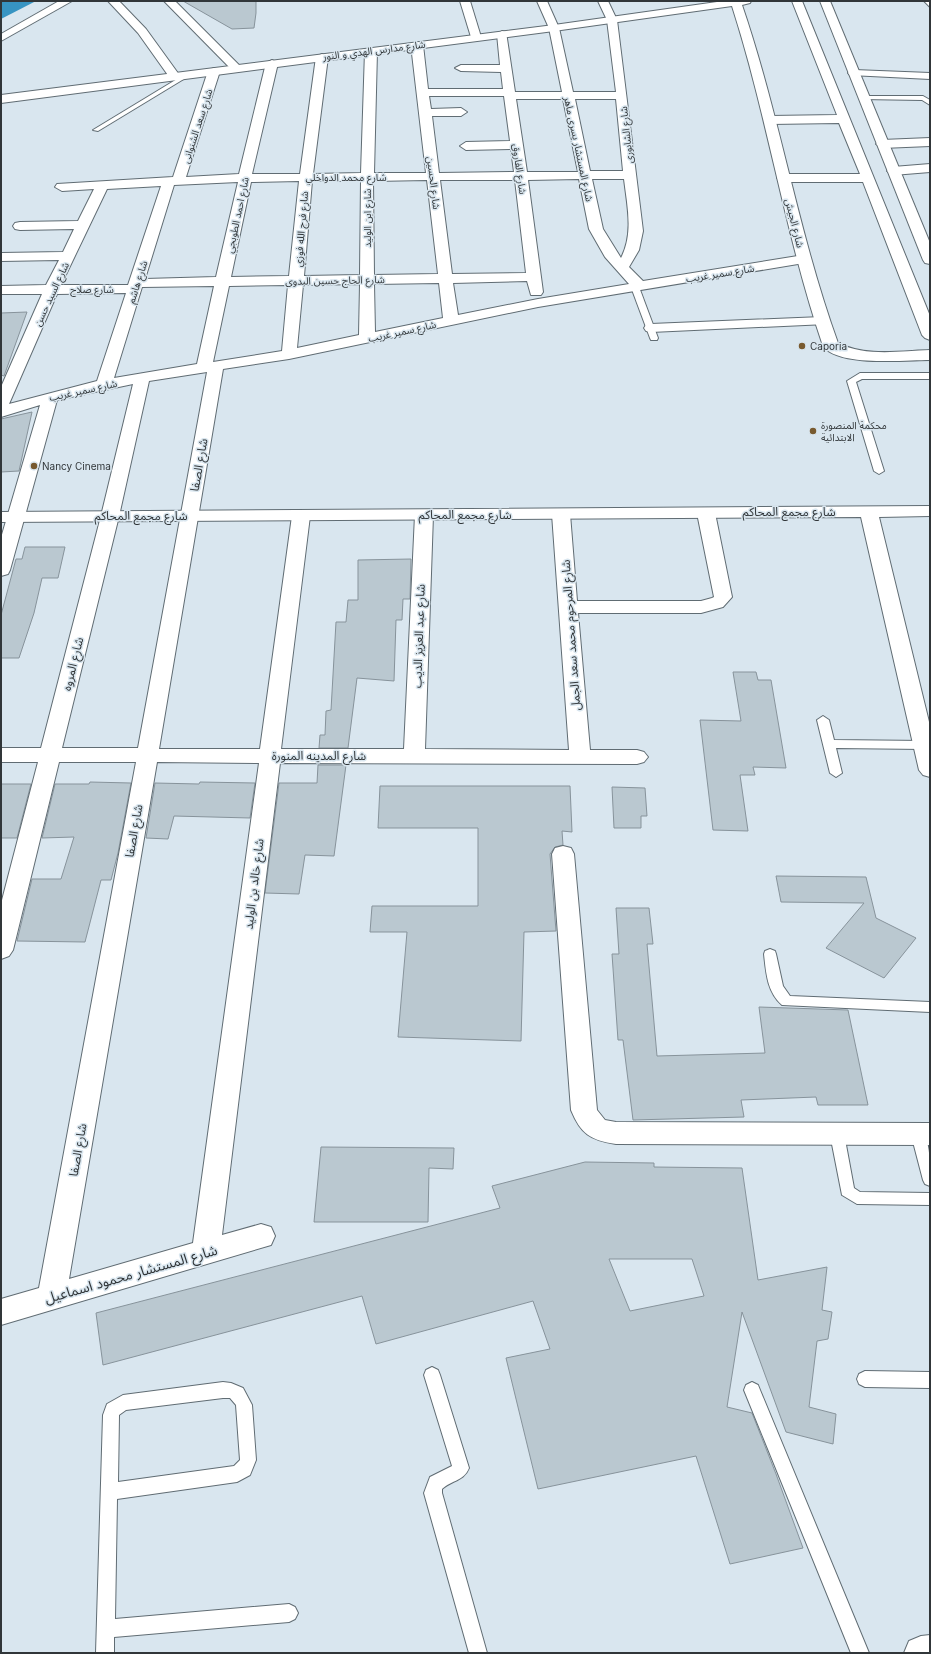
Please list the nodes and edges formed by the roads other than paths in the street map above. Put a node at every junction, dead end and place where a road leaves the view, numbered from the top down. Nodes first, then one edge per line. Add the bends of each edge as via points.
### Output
1 (67, 1) edge
2 (113, 1) edge
3 (182, 1) edge
4 (465, 1) edge
5 (542, 1) edge
6 (602, 1) edge
7 (797, 1) edge
8 (825, 1) edge
9 (927, 1) edge
10 (170, 2) edge
11 (739, 2) edge
12 (930, 5) edge
13 (678, 11) junction
14 (742, 18) junction
15 (612, 20) junction
16 (554, 28) junction
17 (502, 34) junction
18 (476, 37) junction
19 (1, 38) edge
20 (417, 45) junction
21 (371, 51) junction
22 (322, 57) junction
23 (272, 63) junction
24 (236, 68) junction
25 (461, 68) dead end
26 (506, 69) junction
27 (214, 71) junction
28 (854, 73) junction
29 (189, 74) junction
30 (174, 76) junction
31 (930, 76) edge
32 (422, 92) junction
33 (833, 92) junction
34 (509, 94) junction
35 (567, 96) junction
36 (622, 96) junction
37 (1, 99) edge
38 (860, 103) junction
39 (930, 103) edge
40 (461, 112) dead end
41 (425, 113) junction
42 (841, 114) junction
43 (770, 120) junction
44 (96, 130) dead end
45 (930, 142) edge
46 (882, 144) junction
47 (516, 145) junction
48 (466, 146) dead end
49 (930, 168) edge
50 (893, 171) junction
51 (585, 175) junction
52 (630, 175) junction
53 (433, 176) junction
54 (521, 176) junction
55 (306, 177) junction
56 (368, 177) junction
57 (245, 178) junction
58 (783, 178) junction
59 (867, 178) junction
60 (174, 180) junction
61 (103, 184) junction
62 (62, 187) dead end
63 (83, 225) junction
64 (20, 226) dead end
65 (68, 256) junction
66 (1, 257) edge
67 (804, 259) junction
68 (930, 260) edge
69 (622, 267) junction
70 (534, 277) junction
71 (446, 278) junction
72 (367, 280) junction
73 (296, 281) junction
74 (222, 282) junction
75 (136, 286) junction
76 (637, 286) junction
77 (1, 290) edge
78 (52, 290) junction
79 (538, 303) junction
80 (450, 321) junction
81 (822, 321) junction
82 (653, 333) joint
83 (930, 335) edge
84 (367, 338) junction
85 (289, 354) junction
86 (930, 355) edge
87 (210, 367) junction
88 (930, 376) edge
89 (142, 378) junction
90 (104, 384) junction
91 (50, 397) junction
92 (1, 405) edge
93 (1, 412) edge
94 (879, 471) dead end
95 (930, 511) edge
96 (869, 512) junction
97 (706, 513) junction
98 (561, 514) junction
99 (424, 515) junction
100 (110, 516) junction
101 (190, 516) junction
102 (301, 516) junction
103 (8, 517) edge
104 (1, 570) edge
105 (568, 607) junction
106 (823, 720) dead end
107 (829, 744) junction
108 (927, 745) edge
109 (1, 755) edge
110 (50, 755) junction
111 (148, 756) junction
112 (270, 756) junction
113 (414, 757) junction
114 (580, 757) junction
115 (637, 757) dead end
116 (930, 770) edge
117 (836, 773) dead end
118 (563, 854) dead end
119 (1, 950) edge
120 (770, 954) dead end
121 (930, 1007) edge
122 (837, 1134) junction
123 (924, 1134) edge
124 (930, 1180) edge
125 (930, 1199) edge
126 (261, 1236) dead end
127 (206, 1252) junction
128 (52, 1297) junction
129 (1, 1312) edge
130 (432, 1375) dead end
131 (865, 1379) dead end
132 (930, 1380) edge
133 (752, 1390) dead end
134 (110, 1492) junction
135 (289, 1612) dead end
136 (106, 1629) junction
137 (930, 1652) edge
138 (105, 1653) edge
139 (478, 1653) edge
140 (860, 1653) edge
141 (921, 1653) edge

1 - 19 street
2 - 30 street via 142,31
3 - 10 street
4 - 18 street
5 - 16 street, شارع المستشار يسرى ماهر
6 - 15 street, شارع الشابورى
7 - 33 street
8 - 28 street
9 - 12 lane
10 - 24 street
11 - 13 street, شارع مدارس الهدي و النور
11 - 14 street, شارع الجيش
13 - 14 street via 713,10 729,12
13 - 15 street, شارع مدارس الهدي و النور
14 - 43 street, شارع الجيش
15 - 16 street, شارع مدارس الهدي و النور
15 - 36 street, شارع الشابورى
16 - 17 street, شارع مدارس الهدي و النور
16 - 35 street, شارع المستشار يسرى ماهر
17 - 18 street, شارع مدارس الهدي و النور
17 - 26 street, شارع الفاروق
18 - 20 street, شارع مدارس الهدي و النور
20 - 21 street, شارع مدارس الهدي و النور
20 - 32 street, شارع الحسين
21 - 22 street, شارع مدارس الهدي و النور
21 - 56 street, شارع ابن الوليد
22 - 23 street, شارع مدارس الهدي و النور
22 - 55 street, شارع فرج الله فوزي
23 - 24 street, شارع مدارس الهدي و النور
23 - 57 street, شارع احمد الطوبجي
24 - 27 street, شارع مدارس الهدي و النور
25 - 26 street
26 - 34 street, شارع الفاروق
27 - 29 street, شارع مدارس الهدي و النور
27 - 60 street, شارع سعد الشنوانى
28 - 31 street
28 - 38 street
29 - 30 street, شارع مدارس الهدي و النور
29 - 44 lane
30 - 37 street, شارع مدارس الهدي و النور
32 - 34 street
32 - 41 street, شارع الحسين
33 - 38 street via 848,95
33 - 42 street
34 - 35 street
34 - 47 street, شارع الفاروق
35 - 36 street
35 - 51 street, شارع المستشار يسرى ماهر
36 - 52 street, شارع الشابورى
38 - 39 lane via 923,98
38 - 42 street
38 - 46 street
40 - 41 street
41 - 53 street, شارع الحسين
42 - 43 street
42 - 59 street
43 - 58 street, شارع الجيش
45 - 46 street
46 - 50 street
47 - 48 street
47 - 54 street, شارع الفاروق
49 - 50 street
50 - 68 street
51 - 52 street, شارع محمد الدواخلي
51 - 54 street, شارع محمد الدواخلي
51 - 69 street, شارع المستشار يسرى ماهر via 596,229 610,254
52 - 69 street, شارع الشابورى via 635,243
53 - 54 street, شارع محمد الدواخلي
53 - 56 street, شارع محمد الدواخلي
53 - 71 street, شارع الحسين
54 - 70 street, شارع الفاروق
55 - 56 street, شارع محمد الدواخلي
55 - 57 street, شارع محمد الدواخلي
55 - 73 street, شارع فرج الله فوزي
56 - 72 street, شارع ابن الوليد
57 - 60 street, شارع محمد الدواخلي
57 - 74 street, شارع احمد الطوبجي
58 - 59 street
58 - 67 street, شارع الجيش
59 - 83 street
60 - 61 street, شارع محمد الدواخلي
60 - 75 street, شارع هاشم
61 - 62 street, شارع محمد الدواخلي
61 - 63 street, شارع السيد حسن
63 - 64 street
63 - 65 street, شارع السيد حسن
65 - 66 street
65 - 78 street, شارع السيد حسن
67 - 76 street, شارع سمير غريب
67 - 81 street, شارع الجيش
69 - 76 street, شارع المستشار يسرى ماهر
70 - 71 street, شارع الحاج حسين البدوى
70 - 79 street, شارع الفاروق
71 - 72 street, شارع الحاج حسين البدوى
71 - 80 street, شارع الحسين
72 - 73 street, شارع الحاج حسين البدوى
72 - 84 street, شارع ابن الوليد
73 - 74 street, شارع الحاج حسين البدوى
73 - 85 street, شارع فرج الله فوزي
74 - 75 street, شارع الحاج حسين البدوى
74 - 87 street, شارع احمد الطوبجي
75 - 78 street, شارع صلاح
75 - 90 street, شارع هاشم
76 - 79 street, شارع سمير غريب
76 - 82 lane
77 - 78 street, شارع صلاح
78 - 92 street, شارع السيد حسن
79 - 80 street, شارع سمير غريب
80 - 84 street, شارع سمير غريب
81 - 82 street
81 - 86 street, شارع الجيش via 831,346 845,353 864,356
84 - 85 street, شارع سمير غريب
85 - 87 street, شارع سمير غريب
87 - 89 street, شارع سمير غريب
87 - 101 street, شارع الصفا
88 - 94 lane via 860,376 851,381
89 - 90 street, شارع سمير غريب
89 - 100 street, شارع المروه
90 - 91 street, شارع سمير غريب
91 - 93 street, شارع سمير غريب
91 - 103 street
95 - 96 street, شارع مجمع المحاكم
96 - 97 street, شارع مجمع المحاكم
96 - 108 street
97 - 98 street, شارع مجمع المحاكم
97 - 105 street via 723,597 719,602 701,607
98 - 99 street, شارع مجمع المحاكم
98 - 105 street, شارع المرحوم محمد سعد الجمل
99 - 102 street, شارع مجمع المحاكم
99 - 113 street, شارع عبد العزيز الديب
100 - 101 street, شارع مجمع المحاكم
100 - 103 street, شارع مجمع المحاكم
100 - 110 street, شارع المروه
101 - 102 street, شارع مجمع المحاكم
101 - 111 street, شارع الصفا
102 - 112 street, شارع خالد بن الوليد
103 - 104 street
105 - 114 street, شارع المرحوم محمد سعد الجمل
106 - 107 lane
107 - 108 lane
107 - 117 lane
108 - 116 street
109 - 110 street, شارع المدينه المنورة
110 - 111 street, شارع المدينه المنورة
110 - 119 street, شارع المروه
111 - 112 street, شارع المدينه المنورة
111 - 128 street, شارع الصفا
112 - 113 street, شارع المدينه المنورة
112 - 127 street, شارع خالد بن الوليد
113 - 114 street, شارع المدينه المنورة
114 - 115 street, شارع المدينه المنورة
118 - 122 street via 584,1110 588,1122 600,1131 616,1133
120 - 121 lane via 777,990 787,1001
122 - 123 street
122 - 125 lane via 847,1191 852,1195 857,1198
123 - 124 lane
126 - 127 street, شارع المستشار محمود اسماعيل
127 - 128 street, شارع المستشار محمود اسماعيل
128 - 129 street, شارع المستشار محمود اسماعيل
130 - 139 lane via 461,1465 459,1471 437,1480 433,1493
131 - 132 lane
133 - 140 lane
134 - 134 lane via 237,1474 248,1460 242,1399 231,1390 223,1390 118,1406 111,1414
134 - 136 lane
135 - 136 lane
136 - 138 lane
137 - 141 street

